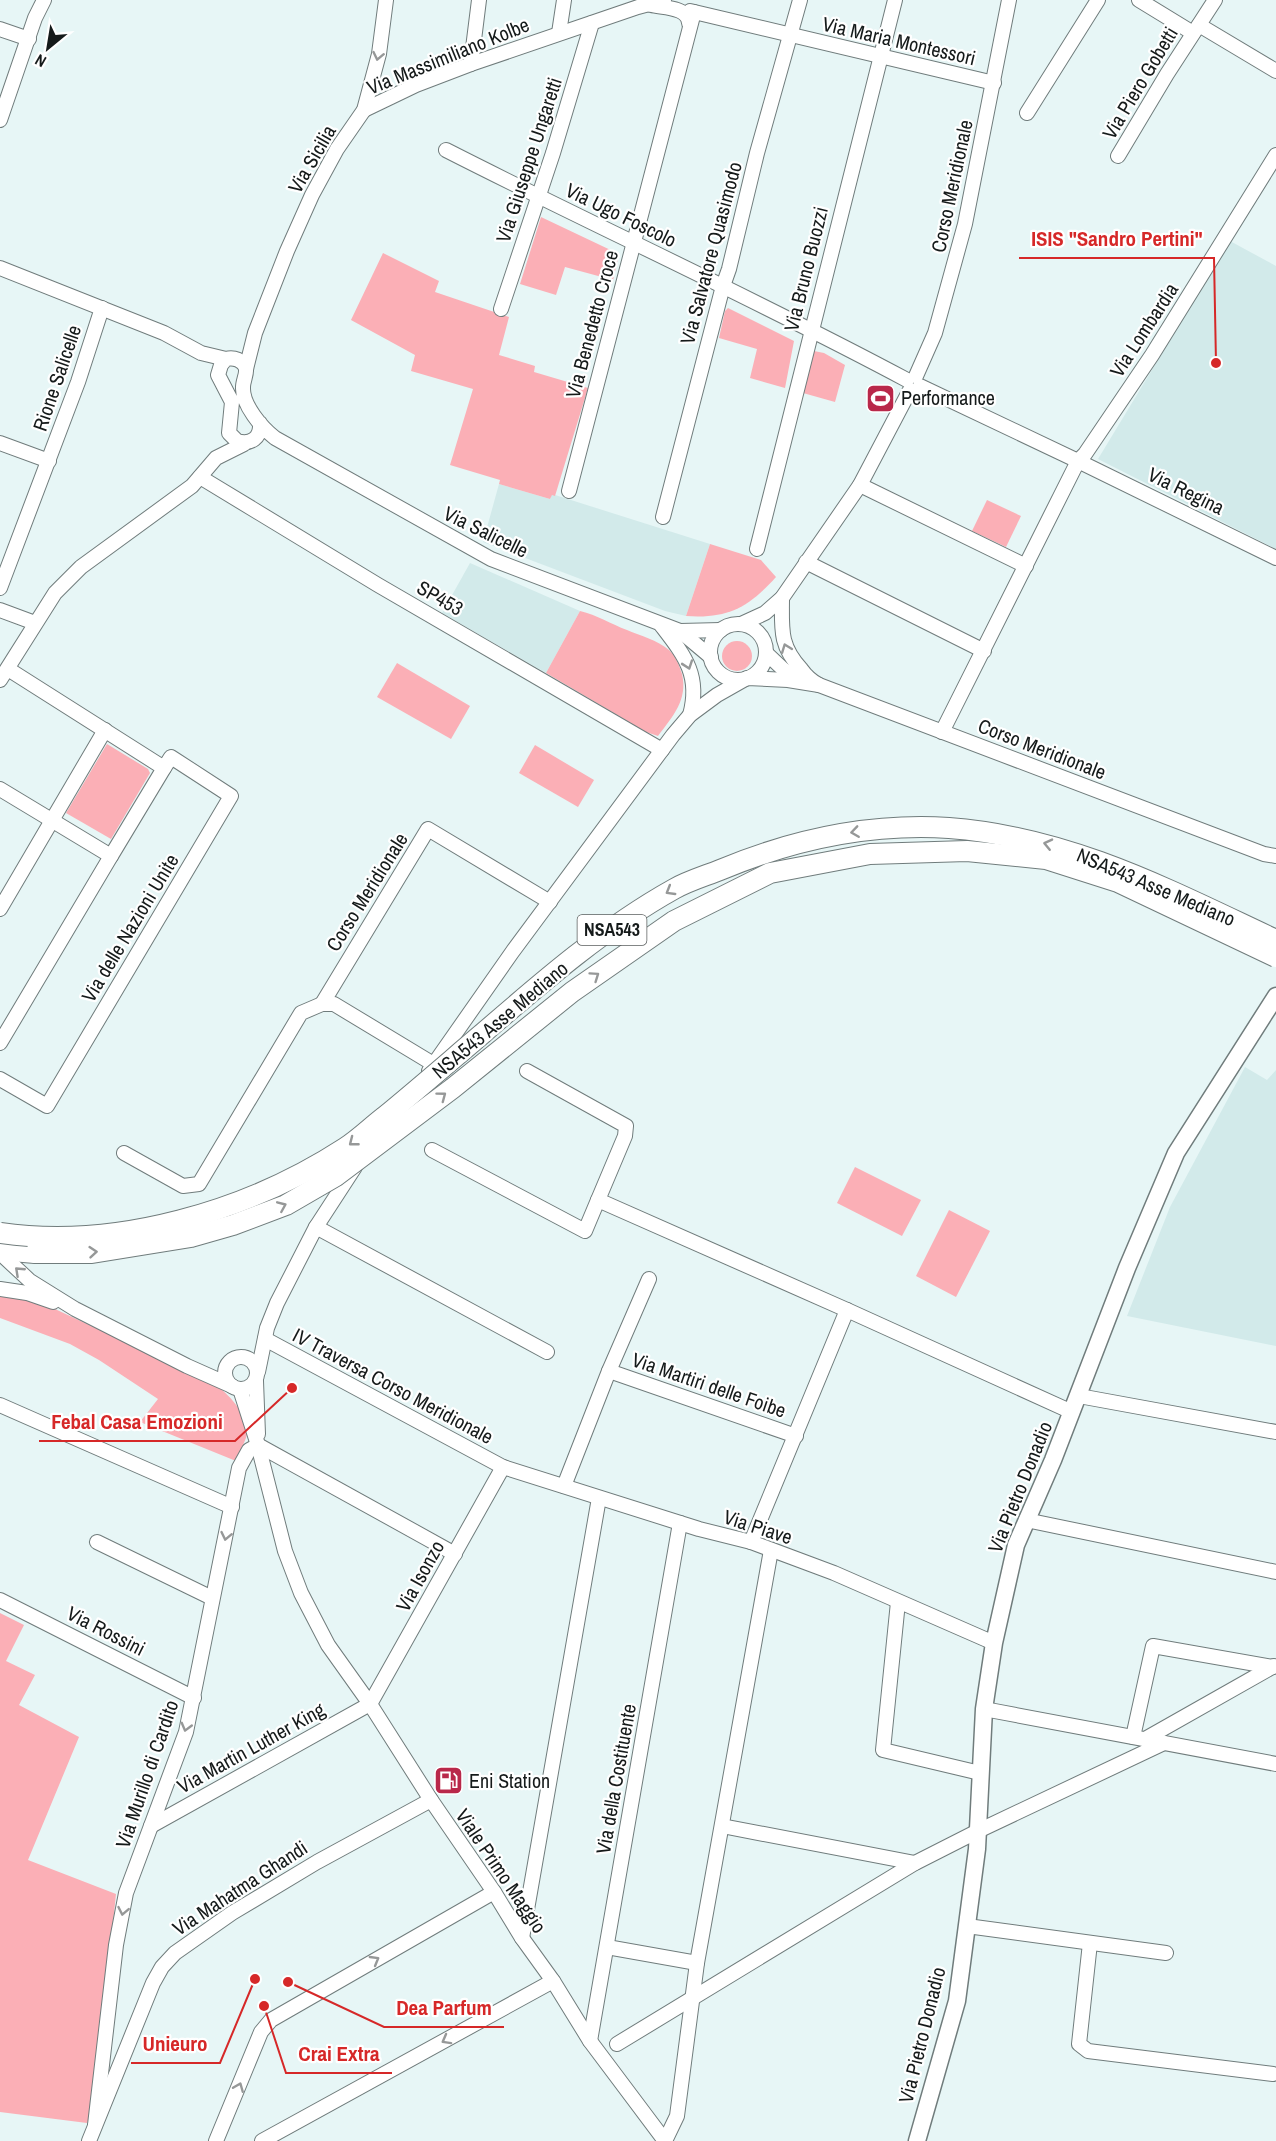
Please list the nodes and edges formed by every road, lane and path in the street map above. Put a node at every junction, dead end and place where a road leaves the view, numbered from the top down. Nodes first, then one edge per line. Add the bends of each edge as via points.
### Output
1 (44, 0) edge
2 (387, 0) edge
3 (479, 0) edge
4 (564, 0) edge
5 (664, 0) edge
6 (800, 0) edge
7 (895, 0) edge
8 (1009, 0) edge
9 (1098, 0) edge
10 (1139, 0) edge
11 (1215, 0) edge
12 (649, 4) junction
13 (688, 7) edge
14 (592, 23) junction
15 (0, 28) edge
16 (1196, 29) junction
17 (559, 33) junction
18 (789, 35) junction
19 (29, 39) junction
20 (879, 57) junction
21 (471, 64) junction
22 (1276, 71) edge
23 (994, 83) junction
24 (364, 110) junction
25 (1027, 113) dead end
26 (0, 120) edge
27 (446, 150) dead end
28 (1276, 155) edge
29 (1118, 156) dead end
30 (539, 197) junction
31 (633, 242) junction
32 (0, 268) edge
33 (723, 286) junction
34 (102, 308) junction
35 (501, 309) dead end
36 (811, 329) junction
37 (255, 333) junction
38 (201, 353) junction
39 (229, 358) junction
40 (246, 369) junction
41 (219, 380) junction
42 (913, 383) junction
43 (260, 423) junction
44 (228, 428) junction
45 (248, 442) junction
46 (0, 443) edge
47 (286, 445) junction
48 (216, 459) junction
49 (1077, 460) junction
50 (49, 461) junction
51 (200, 477) junction
52 (860, 485) junction
53 (569, 490) dead end
54 (663, 517) dead end
55 (757, 549) dead end
56 (1276, 558) edge
57 (806, 562) junction
58 (1026, 566) junction
59 (0, 588) edge
60 (782, 598) junction
61 (0, 610) edge
62 (35, 623) junction
63 (660, 624) junction
64 (741, 624) junction
65 (721, 630) junction
66 (680, 631) junction
67 (984, 651) junction
68 (766, 653) junction
69 (711, 657) junction
70 (4, 675) edge
71 (747, 678) junction
72 (812, 684) junction
73 (690, 715) junction
74 (105, 730) junction
75 (942, 732) junction
76 (662, 750) junction
77 (164, 768) junction
78 (0, 789) edge
79 (52, 820) junction
80 (1270, 855) edge
81 (111, 856) junction
82 (1276, 866) edge
83 (550, 902) junction
84 (0, 909) edge
85 (1276, 940) edge
86 (1276, 957) edge
87 (1276, 996) edge
88 (322, 1004) junction
89 (0, 1043) edge
90 (435, 1065) junction
91 (526, 1071) dead end
92 (0, 1079) edge
93 (432, 1150) dead end
94 (124, 1153) dead end
95 (598, 1200) junction
96 (316, 1227) junction
97 (0, 1233) edge
98 (0, 1251) edge
99 (649, 1279) dead end
100 (0, 1288) edge
101 (75, 1309) junction
102 (847, 1310) junction
103 (265, 1339) junction
104 (547, 1352) dead end
105 (163, 1353) junction
106 (232, 1362) junction
107 (609, 1371) junction
108 (257, 1376) junction
109 (236, 1388) junction
110 (1079, 1396) junction
111 (0, 1405) edge
112 (1072, 1412) junction
113 (1276, 1432) edge
114 (796, 1436) junction
115 (258, 1445) junction
116 (503, 1467) junction
117 (564, 1486) junction
118 (599, 1498) junction
119 (232, 1507) junction
120 (1026, 1520) junction
121 (680, 1523) junction
122 (97, 1542) dead end
123 (751, 1542) junction
124 (771, 1550) junction
125 (454, 1554) junction
126 (1276, 1572) edge
127 (212, 1598) junction
128 (0, 1600) edge
129 (898, 1602) junction
130 (994, 1643) junction
131 (1275, 1666) edge
132 (194, 1698) junction
133 (370, 1704) junction
134 (984, 1709) junction
135 (1139, 1738) junction
136 (1164, 1743) junction
137 (1276, 1764) edge
138 (980, 1773) junction
139 (431, 1800) junction
140 (151, 1826) junction
141 (722, 1827) junction
142 (978, 1831) junction
143 (915, 1863) junction
144 (494, 1892) junction
145 (967, 1926) junction
146 (522, 1938) junction
147 (1090, 1943) junction
148 (607, 1947) junction
149 (1166, 1953) dead end
150 (697, 1963) junction
151 (553, 1981) junction
152 (694, 1998) junction
153 (590, 2041) junction
154 (617, 2044) dead end
155 (1273, 2074) dead end
156 (95, 2125) junction
157 (89, 2141) edge
158 (216, 2141) edge
159 (262, 2141) edge
160 (665, 2141) edge
161 (917, 2141) edge

1 - 19 street
2 -> 24 street, Via Sicilia via 379,54
3 - 21 street
4 - 17 street
5 - 12 street, Via Massimiliano Kolbe
6 - 18 street, Via Salvatore Quasimodo
7 - 20 street, Via Bruno Buozzi
8 - 23 street, Corso Meridionale
9 - 25 street
10 - 16 street
11 - 16 street, Via Piero Gobetti
12 - 13 street
12 - 14 street, Via Massimiliano Kolbe
13 - 18 street, Via Maria Montessori
13 - 31 street, Via Benedetto Croce via 689,28
14 - 17 street, Via Massimiliano Kolbe
14 - 30 street, Via Giuseppe Ungaretti
15 - 19 street
16 - 22 street
16 - 29 street, Via Piero Gobetti
17 - 21 street, Via Massimiliano Kolbe
18 - 20 street, Via Maria Montessori
18 - 33 street, Via Salvatore Quasimodo
19 - 26 street
20 - 23 street, Via Maria Montessori
20 - 36 street, Via Bruno Buozzi
21 - 24 street, Via Massimiliano Kolbe
23 - 42 street, Corso Meridionale via 948,290
24 - 37 street, Via Sicilia via 312,195
27 - 30 street, Via Ugo Foscolo
28 - 49 street, Via Lombardia via 1152,355
30 - 31 street, Via Ugo Foscolo
30 - 35 street, Via Giuseppe Ungaretti
31 - 33 street, Via Ugo Foscolo
31 - 53 street, Via Benedetto Croce
32 - 34 street, Rione Salicelle
33 - 36 street, Via Ugo Foscolo
33 - 54 street, Via Salvatore Quasimodo
34 - 38 street, Rione Salicelle
34 - 50 street, Rione Salicelle
36 - 42 street, Via Ugo Foscolo
36 - 55 street, Via Bruno Buozzi
37 - 39 street, Via Sicilia via 249,343
37 - 40 street, Via Sicilia
38 - 39 street, Rione Salicelle
38 - 41 street, Rione Salicelle
39 - 40 street via 241,361
39 - 41 street via 223,362
40 - 43 street, Via Salicelle via 243,395
41 - 44 street via 232,402
42 - 49 street
42 - 52 street, Corso Meridionale
43 - 45 street via 258,434
43 - 47 street, Via Salicelle
44 - 45 street via 237,441
44 - 48 street
45 - 47 street, Via Salicelle
45 - 48 street
46 - 50 street, Rione Salicelle
47 - 63 street, Via Salicelle via 491,559
48 - 51 street
49 - 56 street, Via Regina
49 - 58 street, Via Lombardia
50 - 59 street, Rione Salicelle
51 - 62 street via 81,567 55,593
51 - 76 street, SP453
52 - 57 street, Corso Meridionale
52 - 58 street
57 - 60 street, Corso Meridionale
57 - 67 street
58 - 67 street, Via Lombardia
60 - 64 street via 765,613
72 -> 60 street via 785,648
61 - 62 street
62 - 70 street
63 - 66 street, Via Salicelle
63 -> 73 street via 691,668 694,700
64 - 65 street
64 - 68 street via 758,632
65 - 66 street
65 - 69 street via 712,642
66 - 69 street
67 - 75 street, Via Lombardia
68 - 71 street via 762,667
68 - 72 street via 784,670
69 - 71 street via 724,676
70 - 74 street
71 - 72 street
71 - 73 street
72 - 75 street, Corso Meridionale
73 - 76 street
74 - 77 street
74 - 79 street
75 - 80 street, Corso Meridionale
76 - 83 street
77 - 81 street
77 - 92 street, Via delle Nazioni Unite via 171,757 231,796 47,1106
78 - 79 street
79 - 81 street
79 - 84 street
80 - 82 street
81 - 89 street
83 - 88 street, Corso Meridionale via 428,829
83 - 90 street
85 -> 97 highway, NSA543 Asse Mediano / NSA543, bridge via 1126,870 1026,839 948,828 904,828 809,840 676,887 628,918 550,975 347,1147 280,1185 210,1213 170,1223 88,1235 31,1238
98 -> 86 highway, NSA543 Asse Mediano / NSA543, bridge via 92,1253 191,1237 286,1205 336,1176 572,992 674,921 770,873 870,854 967,850 1046,859 1118,882
87 - 110 main road, Via Pietro Donadio via 1176,1153
88 - 90 street via 334,1004
88 - 94 street, Corso Meridionale via 301,1014 198,1184 183,1186
90 - 96 street via 350,1173
91 - 95 street via 626,1126
93 - 95 street via 585,1230
95 - 102 street
96 - 103 street via 277,1303
96 - 104 street
101 -> 98 street via 30,1281
99 - 107 street
100 - 101 street
101 - 105 street
102 - 112 street
102 - 114 street
103 - 106 street
103 - 108 street
103 - 116 street, IV Traversa Corso Meridionale
105 - 106 street via 193,1364
105 - 109 street
106 - 108 street via 249,1359
106 - 109 street via 226,1377
107 - 114 street, Via Martiri delle Foibe
107 - 117 street
108 - 109 street via 249,1387
108 - 115 street, Viale Primo Maggio
109 - 115 street, Viale Primo Maggio
110 - 112 main road, Via Pietro Donadio
110 - 113 street
111 - 119 street
112 - 120 main road, Via Pietro Donadio
114 - 123 street
115 - 119 street, Via Murillo di Cardito via 249,1450 239,1468
115 - 125 street
115 - 133 street, Viale Primo Maggio via 285,1551 301,1593 328,1645
116 - 117 street, Via Piave
116 - 125 street, Via Isonzo
117 - 118 street, Via Piave
118 - 121 street, Via Piave
118 - 146 street
119 -> 127 street, Via Murillo di Cardito
120 - 126 street
120 - 130 main road, Via Pietro Donadio via 1016,1545
121 - 123 street, Via Piave
121 - 148 street, Via della Costituente
122 - 127 street
123 - 124 street, Via Piave
124 - 129 street, Via Piave
124 - 141 street
125 - 133 street, Via Isonzo
127 - 132 street, Via Murillo di Cardito
128 - 132 street, Via Rossini
129 - 130 street, Via Piave
129 - 138 street via 883,1750
130 - 134 main road, Via Pietro Donadio
131 - 135 street
131 - 135 street via 1153,1646
132 -> 140 street, Via Murillo di Cardito via 186,1732
133 - 139 street, Viale Primo Maggio
133 - 140 street, Via Martin Luther King
134 - 135 street
134 - 138 main road, Via Pietro Donadio
135 - 136 street
136 - 137 street
136 - 142 street
138 - 142 main road, Via Pietro Donadio
139 - 144 street, Viale Primo Maggio
139 - 156 street, Via Mahatma Ghandi via 231,1913 167,1962 153,1983
140 -> 156 street, Via Murillo di Cardito via 126,1893 120,1924
141 - 143 street
141 - 150 street
142 - 143 street
142 - 145 main road, Via Pietro Donadio
143 - 152 street
144 - 146 street, Viale Primo Maggio
158 -> 144 street via 261,2032 271,2020
145 - 147 street
145 - 161 main road, Via Pietro Donadio via 957,2001
146 - 151 street, Viale Primo Maggio
147 - 149 street
147 - 155 street via 1079,2044 1088,2051
148 - 150 street
148 - 153 street, Via della Costituente
150 - 152 street
151 - 153 street, Viale Primo Maggio
151 -> 159 street
152 - 154 street
152 - 160 street via 677,2116
153 - 160 street, Viale Primo Maggio
156 - 157 street

